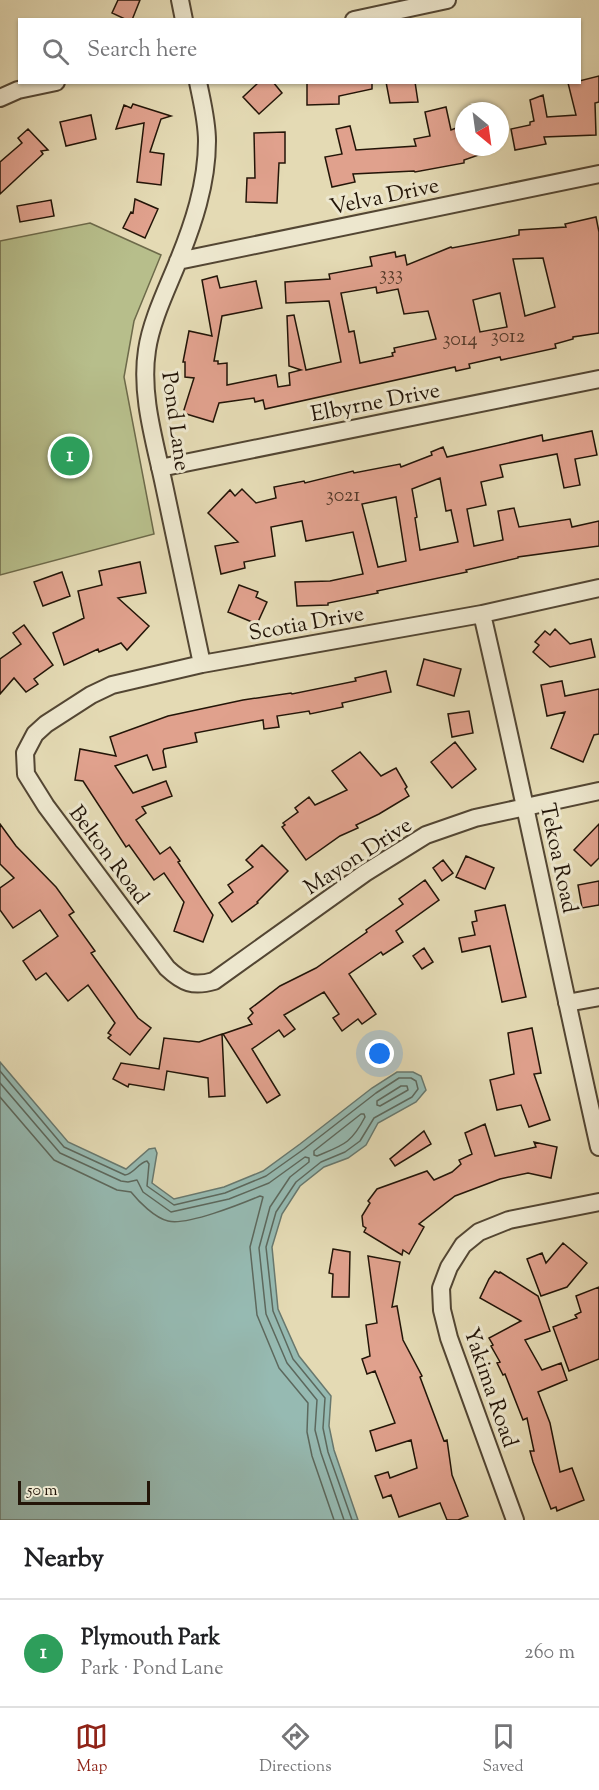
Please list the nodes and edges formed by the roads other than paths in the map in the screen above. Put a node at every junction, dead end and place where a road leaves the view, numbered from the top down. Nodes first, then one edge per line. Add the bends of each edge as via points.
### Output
1 (180, 0) edge
2 (447, 0) edge
3 (184, 18) edge
4 (363, 18) edge
5 (46, 84) edge
6 (198, 84) edge
7 (0, 98) edge
8 (599, 174) edge
9 (178, 261) junction
10 (599, 379) edge
11 (160, 468) junction
12 (599, 588) edge
13 (482, 614) junction
14 (202, 664) junction
15 (35, 734) joint
16 (599, 791) edge
17 (526, 806) junction
18 (193, 984) joint
19 (599, 997) edge
20 (567, 1003) junction
21 (599, 1147) edge
22 (599, 1202) edge
23 (515, 1520) edge

1 - 3 street
2 - 4 street
5 - 7 street
6 - 9 street, Pond Lane via 207,140 205,164 196,214
8 - 9 street, Velva Drive
9 - 11 street, Pond Lane via 147,349 145,376
10 - 11 street, Elbyrne Drive
11 - 14 street, Pond Lane
12 - 13 street, Scotia Drive
13 - 14 street, Scotia Drive
13 - 17 street, Tekoa Road
14 - 15 street, Scotia Drive via 112,685 60,713
15 - 18 street, Belton Road via 25,753 26,774 46,806 167,968 179,980
16 - 17 street, Mayon Drive
17 - 18 street, Mayon Drive via 475,818 426,836 365,873 214,981
17 - 20 street, Tekoa Road
19 - 20 street
20 - 21 street, Tekoa Road
22 - 23 street, Yakima Road via 509,1220 479,1232 463,1245 441,1288 447,1329

